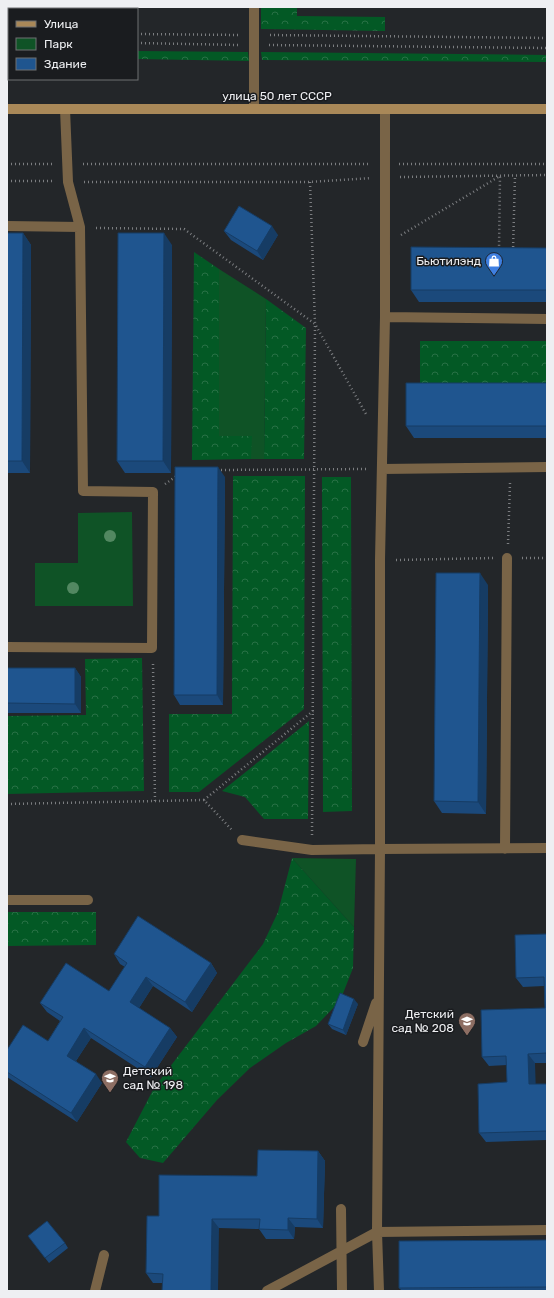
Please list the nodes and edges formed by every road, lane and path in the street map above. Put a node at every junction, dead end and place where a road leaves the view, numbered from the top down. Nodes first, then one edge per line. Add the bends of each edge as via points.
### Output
1 (254, 7) edge
2 (138, 34) edge
3 (547, 38) edge
4 (254, 40) junction
5 (138, 43) edge
6 (547, 48) edge
7 (7, 109) edge
8 (65, 109) junction
9 (254, 109) junction
10 (385, 109) junction
11 (547, 109) edge
12 (7, 164) edge
13 (67, 164) junction
14 (386, 164) junction
15 (547, 164) edge
16 (516, 175) junction
17 (547, 175) edge
18 (500, 176) junction
19 (385, 177) junction
20 (7, 181) edge
21 (68, 182) junction
22 (310, 182) junction
23 (7, 226) edge
24 (80, 228) junction
25 (385, 245) junction
26 (499, 250) edge
27 (513, 251) edge
28 (384, 317) junction
29 (547, 319) edge
30 (315, 324) junction
31 (367, 416) dead end
32 (511, 467) junction
33 (547, 467) edge
34 (314, 469) junction
35 (382, 469) junction
36 (214, 470) edge
37 (179, 474) edge
38 (154, 492) junction
39 (507, 558) junction
40 (547, 558) edge
41 (380, 560) junction
42 (7, 647) edge
43 (152, 648) junction
44 (313, 711) junction
45 (204, 800) junction
46 (155, 801) junction
47 (7, 804) edge
48 (242, 840) joint
49 (505, 848) junction
50 (547, 848) edge
51 (380, 849) junction
52 (312, 850) junction
53 (7, 900) edge
54 (88, 900) dead end
55 (379, 994) junction
56 (363, 1042) dead end
57 (341, 1209) dead end
58 (547, 1230) edge
59 (377, 1232) junction
60 (342, 1252) junction
61 (104, 1254) dead end
62 (95, 1291) edge
63 (266, 1291) edge
64 (342, 1291) edge
65 (379, 1291) edge

1 - 4 lane
2 - 4 path
3 - 4 path
4 - 5 path
4 - 6 path
4 - 9 lane
7 - 8 main road, улица 50 лет СССР
8 - 9 main road, улица 50 лет СССР
8 - 13 lane
9 - 10 main road, улица 50 лет СССР
10 - 11 main road, улица 50 лет СССР
10 - 14 lane
12 - 13 path
13 - 14 path
13 - 21 lane
14 - 15 path
14 - 19 lane
16 - 17 path
16 - 18 path
16 - 27 path
18 - 19 path
18 - 25 path
18 - 26 path
19 - 22 path
19 - 25 lane
20 - 21 path
21 - 22 path
21 - 24 lane
22 - 30 path
23 - 24 lane
24 - 30 path via 184,229
24 - 38 lane via 83,491
25 - 28 lane
28 - 29 lane
28 - 35 lane
30 - 31 path
30 - 34 path
32 - 33 lane
32 - 35 lane
32 - 39 path
34 - 35 path
34 - 36 path
34 - 44 path
35 - 41 lane
37 - 38 path
38 - 43 lane
39 - 40 path
39 - 41 path
39 - 49 lane
41 - 51 lane
42 - 43 lane
43 - 46 path
44 - 45 path
44 - 52 path
45 - 46 path
45 - 48 path
46 - 47 path
48 - 52 lane
49 - 50 lane
49 - 51 lane
51 - 52 lane
51 - 55 lane
53 - 54 lane
55 - 56 lane
55 - 59 lane
57 - 60 lane
58 - 59 lane
59 - 60 lane
59 - 65 lane
60 - 63 lane
60 - 64 lane
61 - 62 lane

